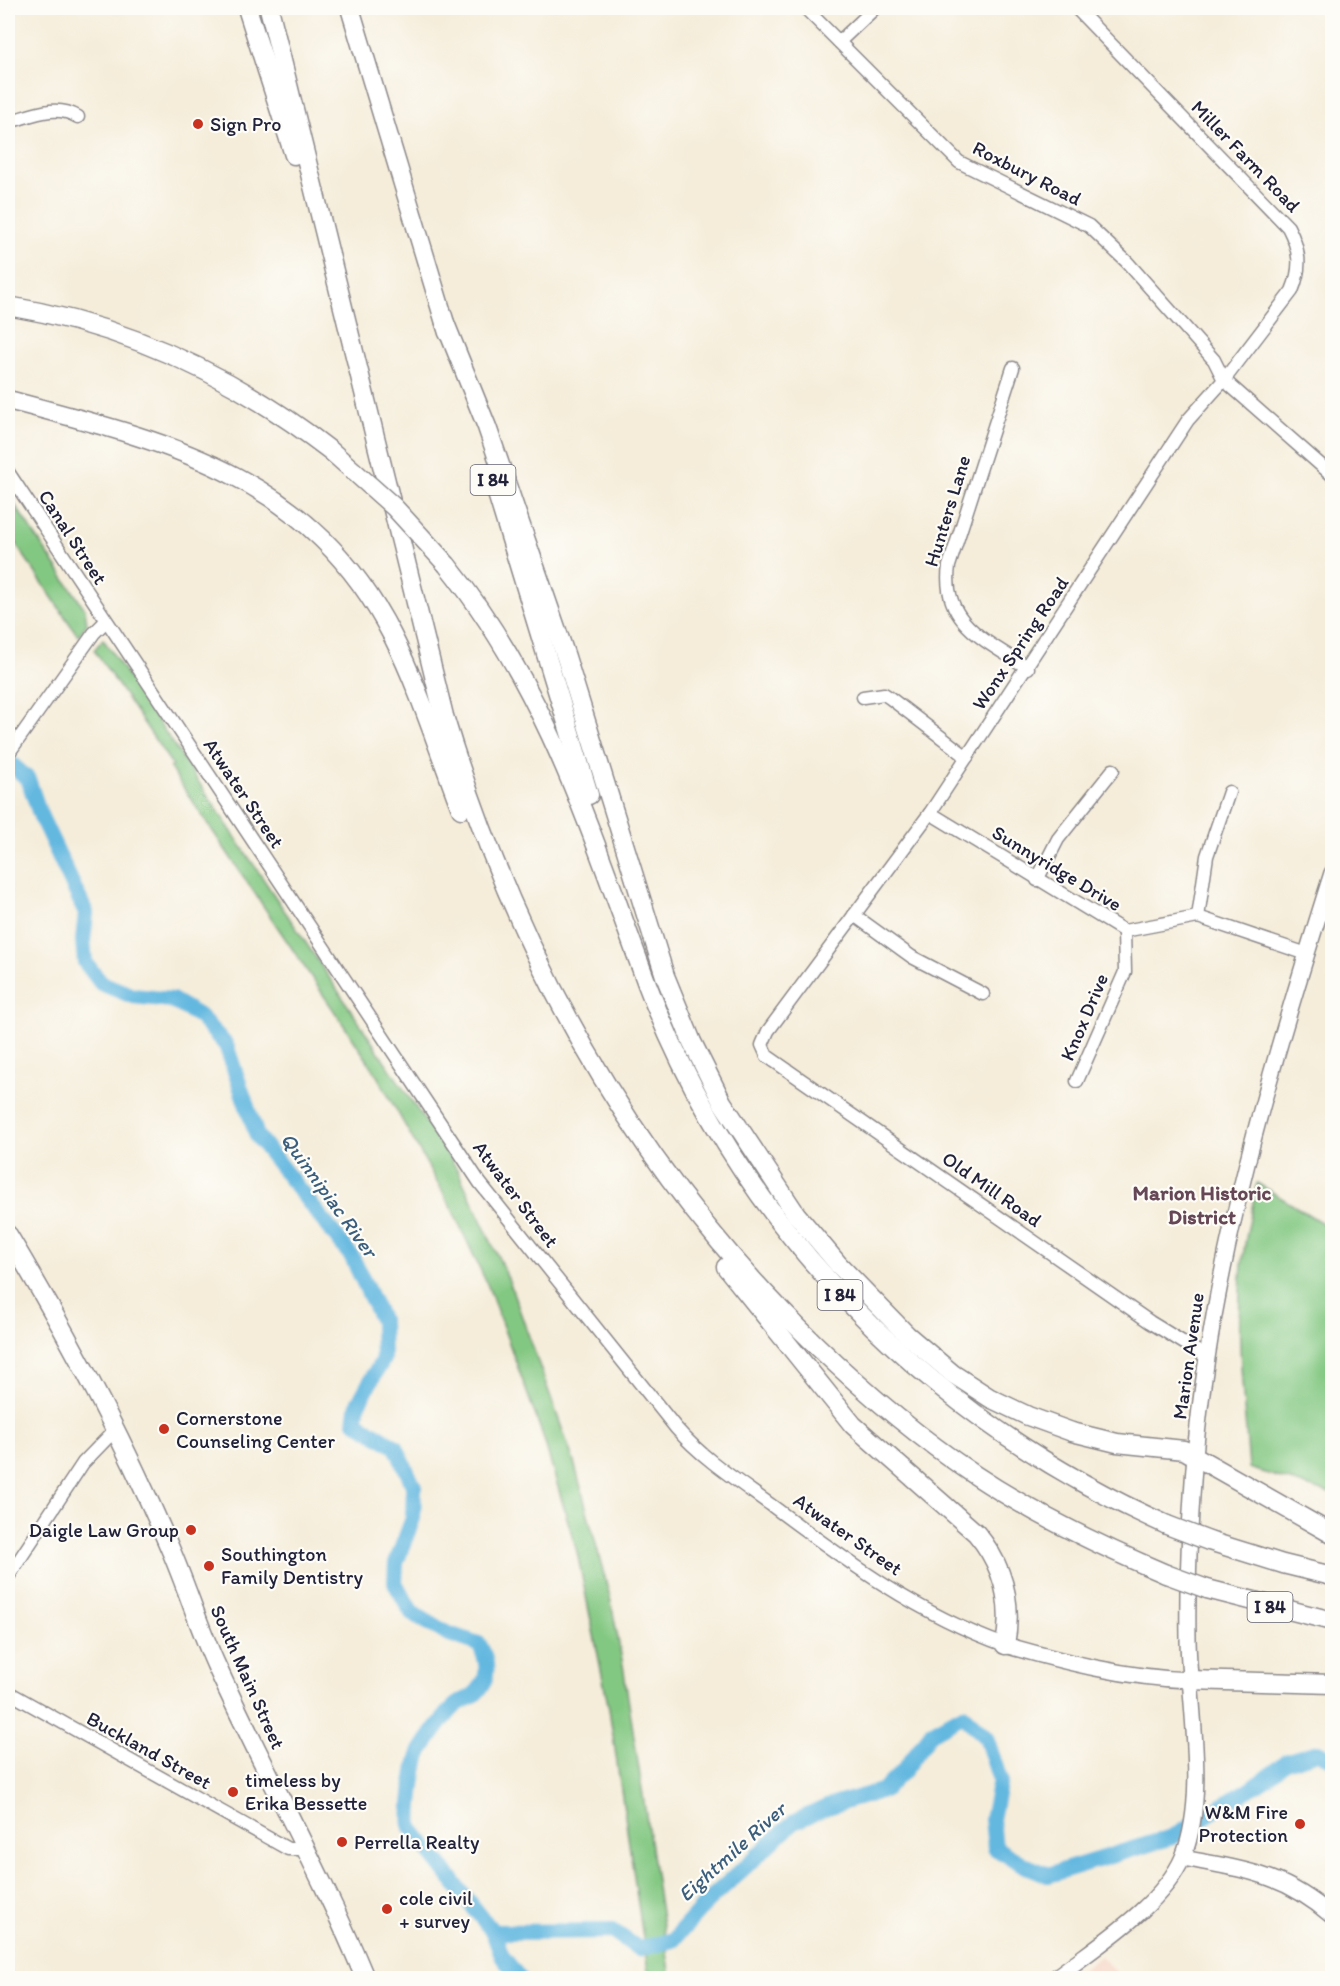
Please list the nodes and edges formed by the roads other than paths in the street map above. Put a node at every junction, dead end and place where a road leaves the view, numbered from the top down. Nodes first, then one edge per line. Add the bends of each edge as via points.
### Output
1 (248, 8) edge
2 (269, 8) edge
3 (350, 8) edge
4 (805, 8) edge
5 (875, 8) edge
6 (1076, 8) edge
7 (839, 42) junction
8 (78, 117) dead end
9 (8, 122) edge
10 (8, 306) edge
11 (445, 323) junction
12 (358, 366) junction
13 (1013, 368) dead end
14 (1224, 380) junction
15 (8, 400) edge
16 (8, 472) edge
17 (1332, 475) edge
18 (105, 622) junction
19 (1028, 668) junction
20 (863, 697) dead end
21 (8, 753) edge
22 (967, 757) junction
23 (1113, 770) dead end
24 (1229, 792) dead end
25 (930, 813) junction
26 (1332, 873) edge
27 (1037, 880) junction
28 (854, 915) junction
29 (1198, 917) junction
30 (1124, 931) junction
31 (636, 952) junction
32 (533, 954) junction
33 (1307, 954) junction
34 (982, 994) dead end
35 (762, 1045) joint
36 (1077, 1081) dead end
37 (635, 1131) junction
38 (8, 1235) edge
39 (1207, 1357) junction
40 (116, 1429) junction
41 (1196, 1456) junction
42 (1332, 1534) edge
43 (1332, 1576) edge
44 (8, 1577) edge
45 (1332, 1621) edge
46 (1005, 1645) junction
47 (1190, 1680) junction
48 (1332, 1684) edge
49 (8, 1692) edge
50 (306, 1849) junction
51 (1183, 1858) junction
52 (1332, 1916) edge
53 (365, 1978) edge
54 (1055, 1978) edge

1 - 12 highway
2 - 12 highway, I 84
3 - 11 highway, I 84
4 - 7 street, Roxbury Road
5 - 7 street
6 - 14 street, Miller Farm Road via 1288,227 1295,240 1300,266 1292,291
7 - 14 street, Roxbury Road via 959,162 1089,226 1214,360
8 - 9 street via 54,109
10 - 31 highway, bridge via 88,324 179,357 266,405 331,452 394,507 447,565 496,631 542,715 573,785
11 - 31 highway, I 84
11 - 41 highway via 500,464 566,657 664,976 707,1072 758,1159 796,1214 838,1264 907,1335 970,1386 1028,1416 1072,1432
12 - 32 highway, I 84 via 444,716 492,861
13 - 19 street, Hunters Lane via 946,585 959,618
14 - 17 street
14 - 19 street, Wonx Spring Road via 1188,420
15 - 32 highway via 165,445 217,465 261,489 322,538 362,586 393,637 486,871
16 - 18 street, Canal Street
18 - 21 street
18 - 46 street, Atwater Street via 480,1183 676,1428 708,1459 880,1584 944,1620
19 - 22 street, Wonx Spring Road
20 - 22 street via 884,694
22 - 25 street, Wonx Spring Road
23 - 27 street via 1058,839
24 - 29 street via 1208,856
25 - 27 street, Sunnyridge Drive
25 - 28 street, Wonx Spring Road
26 - 33 main road, Marion Avenue
27 - 30 street, Sunnyridge Drive
28 - 34 street via 912,957
28 - 35 street, Wonx Spring Road via 768,1031
29 - 30 street, Sunnyridge Drive
29 - 33 street, Sunnyridge Drive
30 - 36 street, Knox Drive via 1125,972
31 - 43 highway, I 84, bridge via 675,1050 723,1140 767,1206 831,1285 895,1350 974,1414 1058,1469 1167,1525 1283,1564
32 - 37 highway, I 84 via 581,1044
33 - 39 main road, Marion Avenue via 1231,1226
35 - 39 street, Old Mill Road via 767,1056 1150,1322
37 - 45 highway, I 84, bridge via 695,1212 796,1326 878,1402 943,1453 1067,1528 1166,1574 1207,1590
37 - 46 highway via 681,1209 846,1416 986,1545 1005,1588
38 - 40 highway, South Main Street via 80,1357
39 - 41 main road, Marion Avenue
40 - 44 street via 83,1463
40 - 50 highway, South Main Street via 173,1554 215,1663
41 - 42 highway
41 - 47 main road, Marion Avenue via 1188,1600
46 - 47 main road, Atwater Street via 1122,1671
47 - 48 highway
47 - 51 main road, Marion Avenue via 1194,1817
49 - 50 street, Buckland Street via 288,1849
50 - 53 highway, South Main Street via 337,1909
51 - 52 main road via 1275,1878 1304,1893
51 - 54 main road, Marion Avenue via 1173,1876 1146,1906

